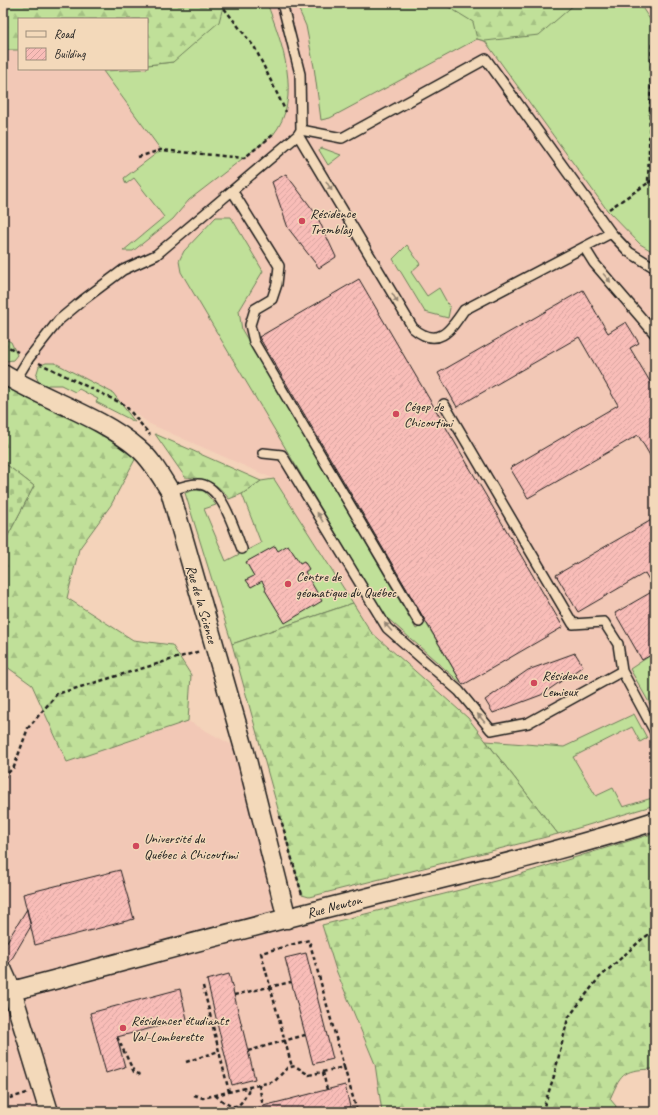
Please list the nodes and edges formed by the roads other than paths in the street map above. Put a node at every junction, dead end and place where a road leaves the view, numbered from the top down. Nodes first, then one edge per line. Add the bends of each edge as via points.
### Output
1 (282, 3) edge
2 (300, 132) junction
3 (233, 192) junction
4 (611, 233) junction
5 (584, 247) junction
6 (655, 268) edge
7 (655, 334) edge
8 (9, 378) edge
9 (444, 404) dead end
10 (263, 452) dead end
11 (170, 491) junction
12 (242, 549) dead end
13 (418, 622) dead end
14 (622, 671) junction
15 (655, 732) edge
16 (655, 821) edge
17 (287, 919) junction
18 (3, 971) edge
19 (8, 992) edge
20 (49, 1112) edge

1 - 2 lane via 300,74
2 - 3 lane
2 - 4 lane via 342,138 486,59
2 -> 5 lane via 309,152 413,328 422,335 442,336 450,330 464,310
3 - 8 lane via 156,255 124,270 83,300 59,320 29,358
3 - 13 lane via 279,266 272,299 255,309 250,325 254,342
4 - 5 lane
4 - 6 lane via 629,252
5 -> 7 lane via 594,263
8 - 11 street, Rue de la Science via 113,431 140,450
9 - 14 lane via 573,624 604,622 618,644
14 -> 10 lane via 528,724 491,730 459,691 387,628 282,455
11 - 12 lane via 197,484 212,490 224,506
11 - 17 street, Rue de la Science via 245,752
14 - 15 lane
16 - 17 street, Rue Newton via 507,863
17 - 19 street, Rue Newton
18 - 19 street
19 - 20 street via 43,1088

